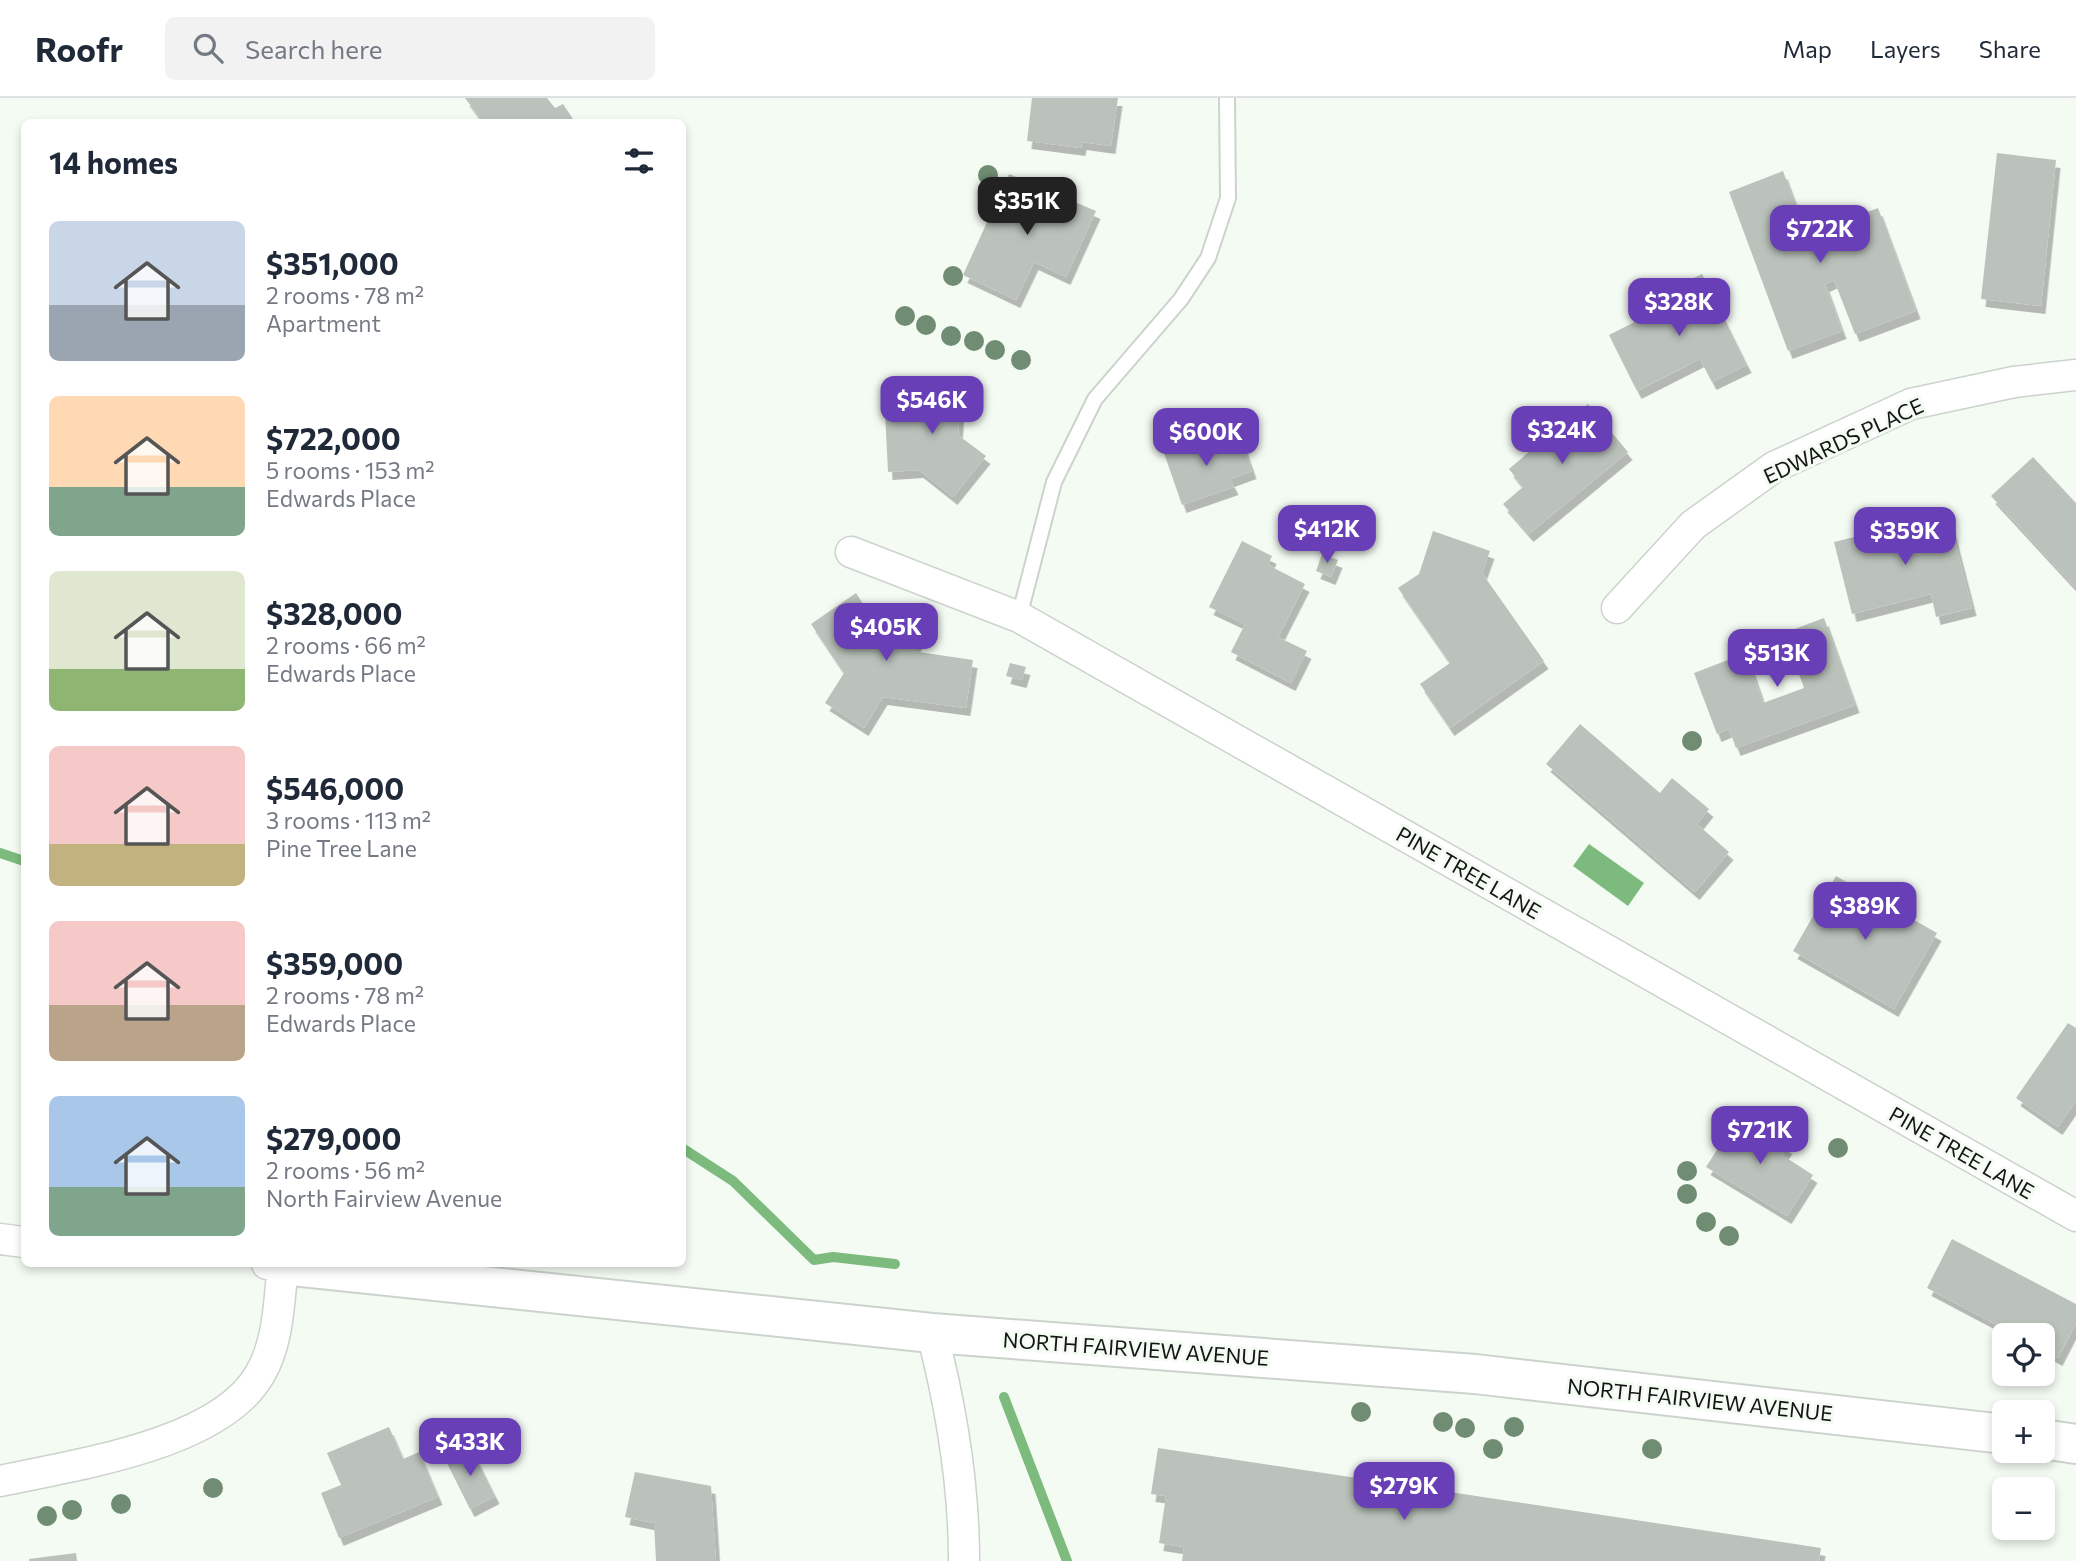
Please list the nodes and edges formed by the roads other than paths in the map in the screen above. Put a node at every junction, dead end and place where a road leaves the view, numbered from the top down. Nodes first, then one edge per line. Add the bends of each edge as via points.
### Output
1 (1227, 98) edge
2 (2076, 375) edge
3 (851, 552) dead end
4 (1617, 608) dead end
5 (1019, 617) junction
6 (2076, 1216) edge
7 (0, 1239) edge
8 (21, 1242) edge
9 (275, 1267) edge
10 (304, 1267) edge
11 (932, 1332) junction
12 (1992, 1433) edge
13 (2055, 1441) edge
14 (2076, 1444) edge
15 (0, 1482) edge
16 (964, 1561) edge

1 - 5 lane via 1228,198 1208,258 1181,299 1095,400 1054,482
2 - 4 street, EDWARDS PLACE via 2014,382 1911,404 1774,467 1693,525
3 - 5 street, PINE TREE LANE
5 - 6 street, PINE TREE LANE
7 - 8 street
9 - 15 street via 274,1339 261,1374 240,1401 213,1419 142,1450
10 - 11 street, NORTH FAIRVIEW AVENUE
11 - 12 street, NORTH FAIRVIEW AVENUE via 1475,1374
11 - 16 street via 955,1452
13 - 14 street

